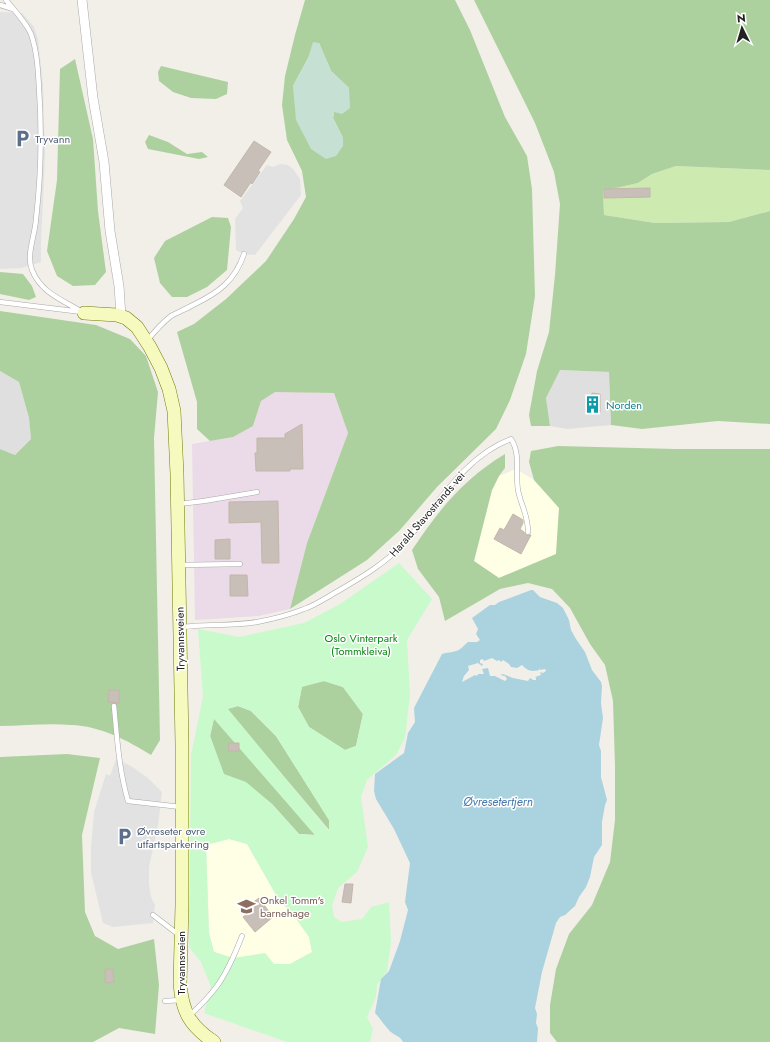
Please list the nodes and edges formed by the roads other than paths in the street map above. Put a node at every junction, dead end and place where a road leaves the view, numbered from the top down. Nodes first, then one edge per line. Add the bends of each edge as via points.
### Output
1 (6, 0) edge
2 (82, 0) edge
3 (0, 5) edge
4 (13, 9) junction
5 (244, 254) dead end
6 (0, 302) edge
7 (84, 313) junction
8 (121, 316) junction
9 (147, 341) junction
10 (257, 492) dead end
11 (178, 504) junction
12 (528, 532) dead end
13 (240, 564) dead end
14 (179, 565) junction
15 (180, 627) junction
16 (114, 706) dead end
17 (183, 807) junction
18 (154, 916) dead end
19 (181, 936) junction
20 (242, 936) dead end
21 (181, 1000) junction
22 (166, 1001) dead end
23 (188, 1017) junction
24 (214, 1042) edge

1 - 4 lane
2 - 8 street
3 - 4 lane
4 - 7 lane via 30,32 38,76 41,161 30,266 47,291
5 - 9 lane via 240,266 226,285 210,297 167,319
6 - 7 lane
7 - 8 street
8 - 9 street, Tryvannsveien via 137,327
9 - 11 street, Tryvannsveien via 161,368 172,399
10 - 11 lane
11 - 14 street, Tryvannsveien
12 - 15 lane, Harald Stavostrands vei via 528,520 518,489 516,447 511,438 478,458 396,552 358,580 293,613 257,622
13 - 14 lane
14 - 15 street, Tryvannsveien
15 - 17 street, Tryvannsveien
16 - 17 lane via 119,760 128,801
17 - 19 street, Tryvannsveien
18 - 19 lane
19 - 21 street, Tryvannsveien
20 - 23 lane via 221,980
21 - 22 lane
21 - 23 street, Tryvannsveien
23 - 24 street via 198,1030

